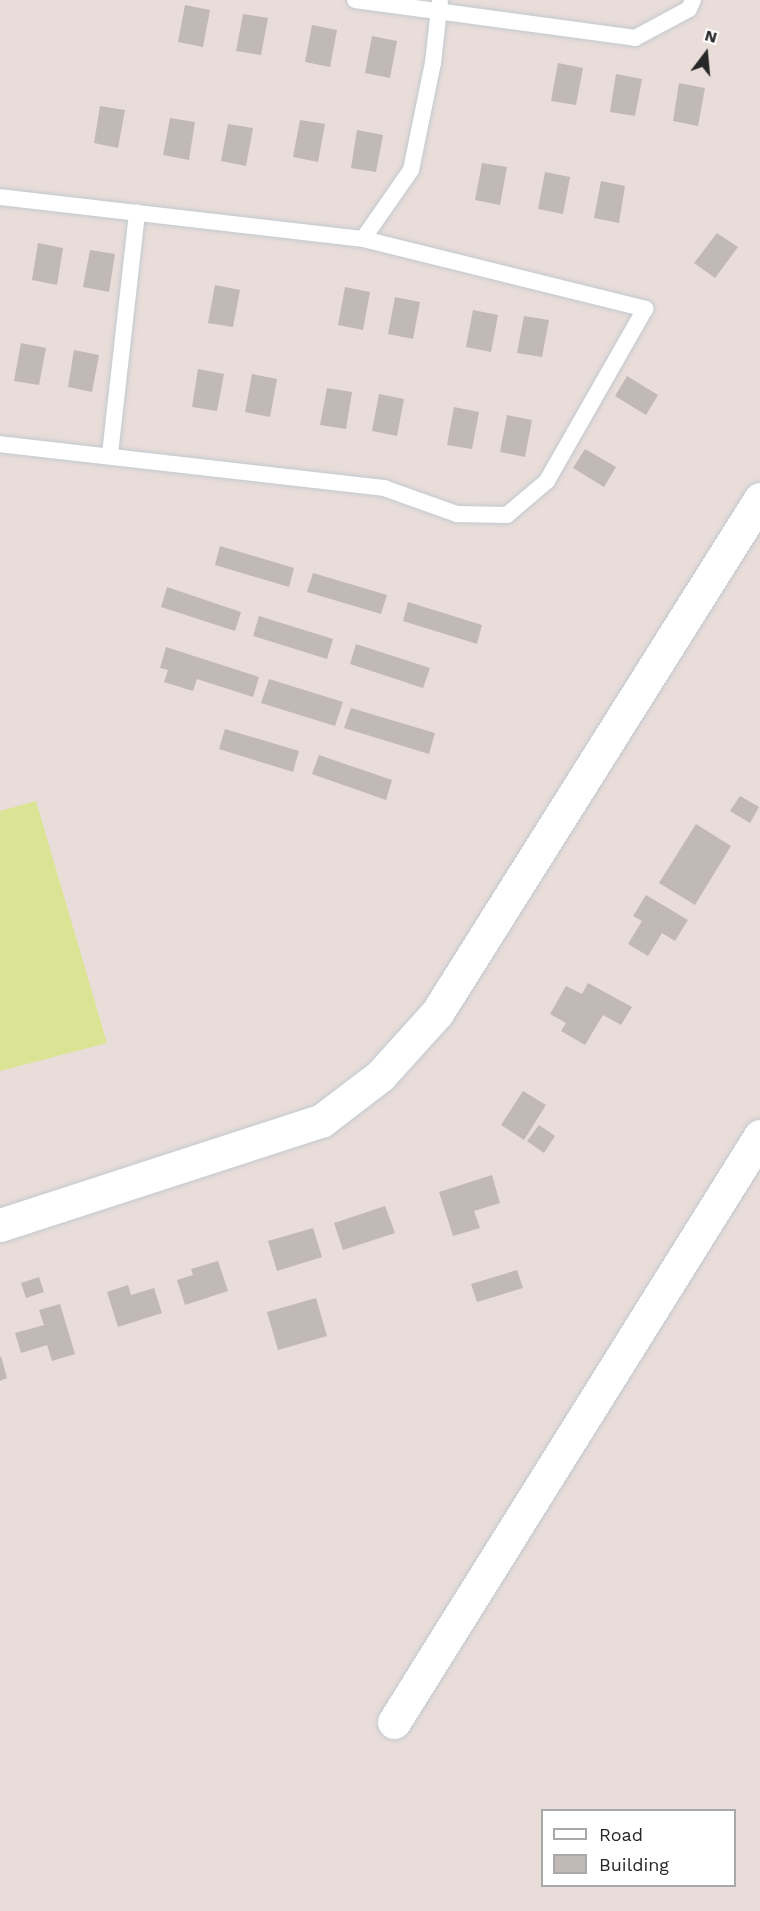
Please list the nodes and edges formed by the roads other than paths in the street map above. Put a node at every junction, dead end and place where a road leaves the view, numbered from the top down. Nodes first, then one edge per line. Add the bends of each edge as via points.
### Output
1 (355, 0) edge
2 (693, 0) edge
3 (439, 7) edge
4 (0, 197) edge
5 (137, 213) junction
6 (363, 239) junction
7 (0, 444) edge
8 (110, 454) junction
9 (760, 499) edge
10 (760, 1136) edge
11 (0, 1225) edge
12 (394, 1722) dead end

1 - 3 lane
2 - 3 lane via 689,9 635,38
3 - 6 lane via 433,63 411,170
4 - 5 lane
5 - 6 lane
5 - 8 lane
6 - 8 lane via 645,309 547,481 507,515 457,514 384,488
7 - 8 lane
9 - 11 street via 437,1013 380,1076 321,1121
10 - 12 street

